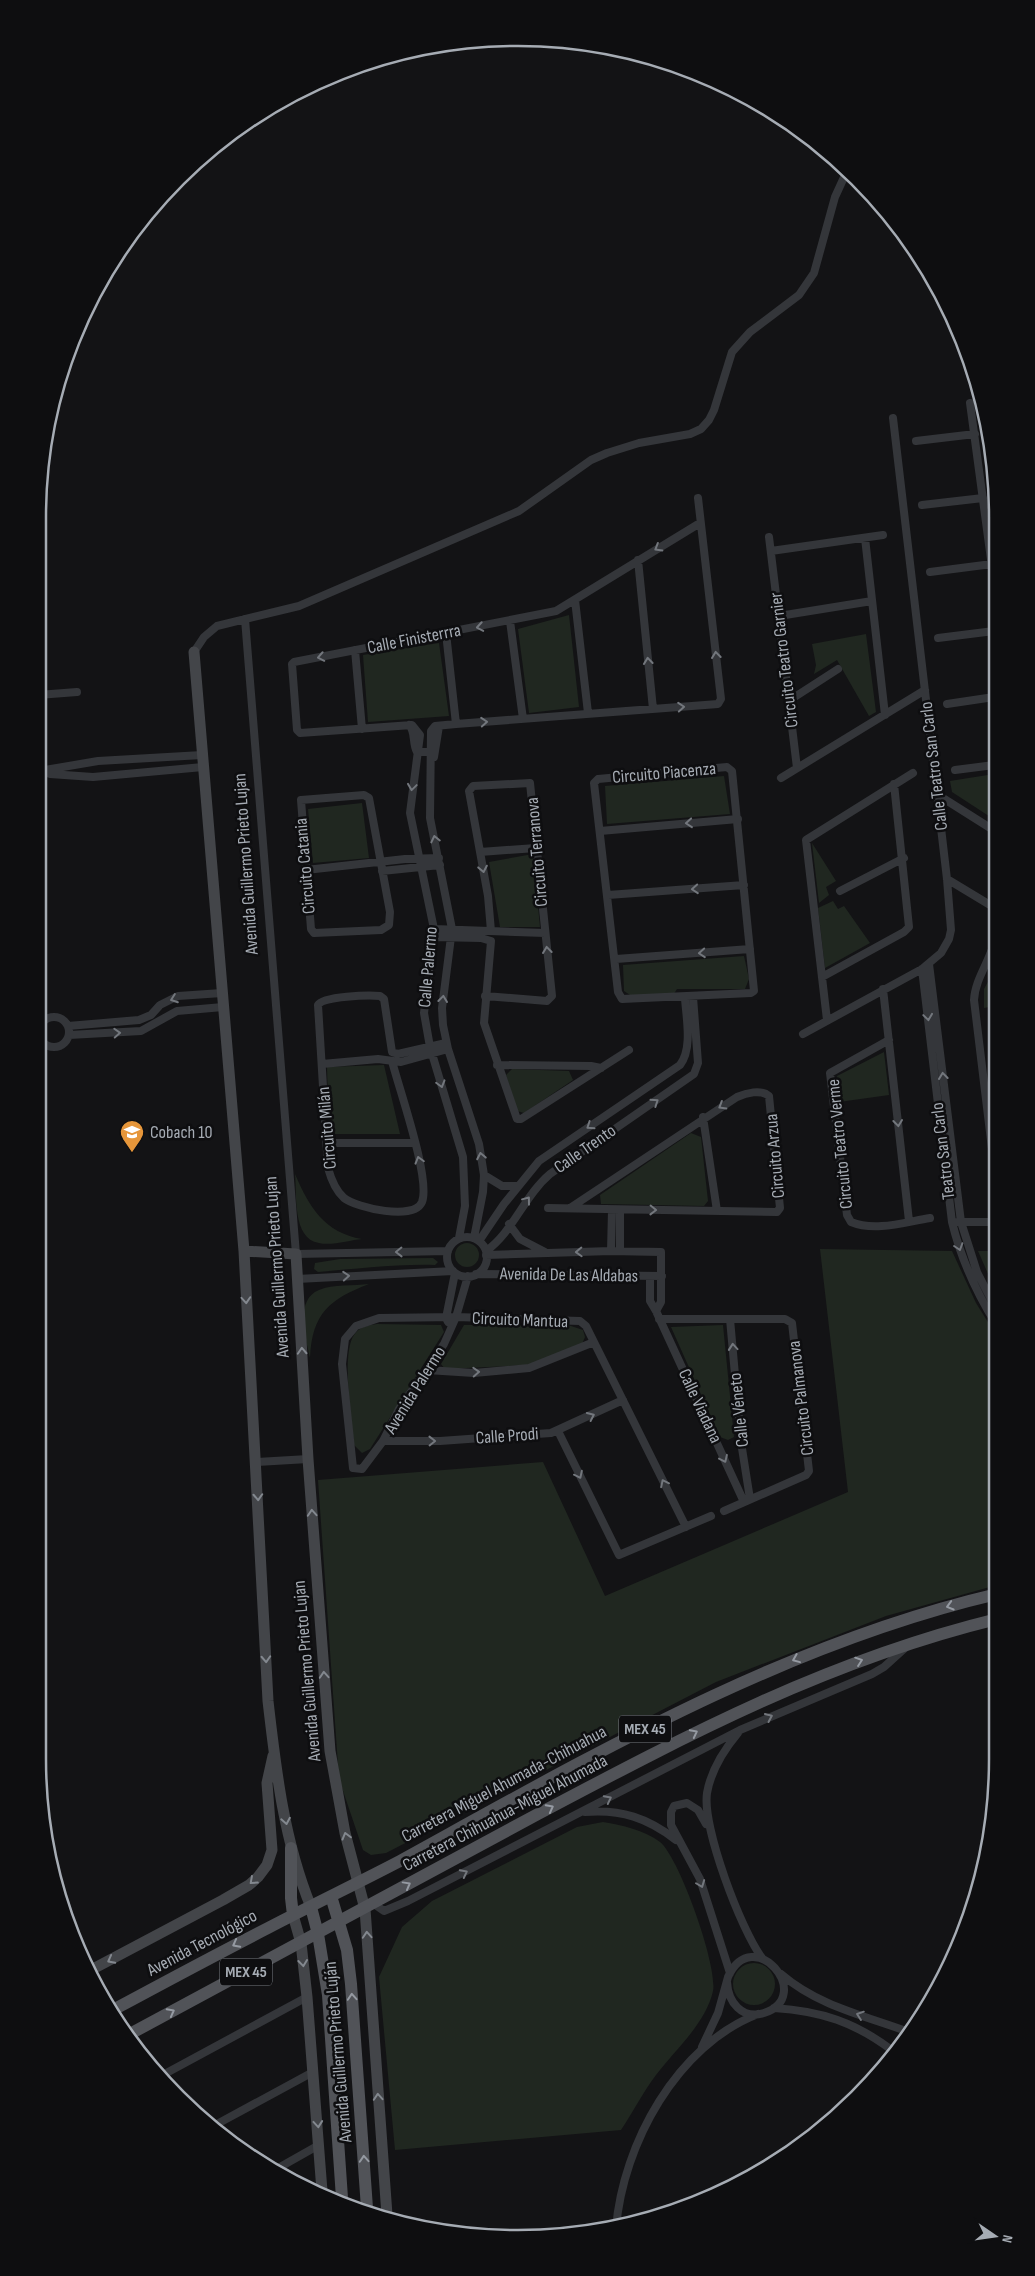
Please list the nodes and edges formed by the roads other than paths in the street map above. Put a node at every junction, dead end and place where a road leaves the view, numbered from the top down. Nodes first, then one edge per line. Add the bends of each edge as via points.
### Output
1 (844, 178) edge
2 (970, 403) dead end
3 (893, 418) dead end
4 (975, 434) junction
5 (916, 441) dead end
6 (698, 498) dead end
7 (983, 498) junction
8 (922, 505) dead end
9 (700, 523) junction
10 (883, 535) dead end
11 (769, 537) dead end
12 (865, 538) junction
13 (989, 542) edge
14 (771, 551) junction
15 (638, 560) junction
16 (989, 564) edge
17 (930, 572) dead end
18 (575, 600) junction
19 (872, 601) junction
20 (779, 616) junction
21 (245, 619) junction
22 (510, 621) junction
23 (989, 632) edge
24 (446, 633) junction
25 (938, 638) dead end
26 (355, 650) junction
27 (194, 652) joint
28 (838, 669) dead end
29 (925, 690) junction
30 (77, 692) dead end
31 (46, 694) edge
32 (989, 698) edge
33 (790, 700) junction
34 (947, 704) dead end
35 (653, 709) junction
36 (588, 714) junction
37 (885, 715) junction
38 (523, 719) junction
39 (456, 724) junction
40 (412, 726) joint
41 (362, 729) junction
42 (417, 752) junction
43 (433, 752) junction
44 (202, 755) junction
45 (149, 758) junction
46 (114, 760) junction
47 (203, 767) junction
48 (989, 767) edge
49 (797, 768) junction
50 (46, 770) edge
51 (955, 770) dead end
52 (150, 772) junction
53 (46, 773) edge
54 (913, 773) dead end
55 (116, 775) junction
56 (781, 778) dead end
57 (894, 784) junction
58 (938, 795) junction
59 (738, 819) junction
60 (989, 827) edge
61 (600, 831) junction
62 (536, 848) junction
63 (480, 852) junction
64 (904, 858) junction
65 (420, 862) junction
66 (440, 862) junction
67 (381, 866) junction
68 (306, 870) junction
69 (947, 879) junction
70 (744, 885) junction
71 (840, 891) dead end
72 (608, 895) junction
73 (989, 904) edge
74 (491, 931) junction
75 (434, 933) junction
76 (452, 933) junction
77 (545, 933) junction
78 (750, 949) junction
79 (616, 959) junction
80 (989, 959) edge
81 (929, 964) junction
82 (922, 969) junction
83 (822, 977) junction
84 (883, 989) junction
85 (222, 994) junction
86 (485, 996) junction
87 (689, 998) junction
88 (223, 1007) junction
89 (827, 1020) junction
90 (46, 1022) edge
91 (68, 1026) junction
92 (803, 1034) dead end
93 (69, 1035) junction
94 (888, 1040) junction
95 (46, 1044) edge
96 (447, 1046) junction
97 (431, 1050) junction
98 (629, 1050) dead end
99 (392, 1061) junction
100 (322, 1064) junction
101 (497, 1065) junction
102 (600, 1068) junction
103 (989, 1095) edge
104 (703, 1118) junction
105 (414, 1142) junction
106 (326, 1143) junction
107 (484, 1175) junction
108 (518, 1186) junction
109 (548, 1208) dead end
110 (570, 1208) junction
111 (616, 1210) junction
112 (717, 1211) junction
113 (930, 1218) dead end
114 (909, 1221) junction
115 (952, 1222) junction
116 (961, 1222) junction
117 (989, 1222) edge
118 (509, 1224) junction
119 (458, 1238) junction
120 (476, 1240) junction
121 (244, 1251) junction
122 (448, 1251) junction
123 (616, 1251) junction
124 (486, 1253) junction
125 (549, 1253) junction
126 (296, 1254) junction
127 (454, 1272) junction
128 (472, 1275) junction
129 (650, 1276) junction
130 (662, 1276) junction
131 (297, 1279) junction
132 (989, 1295) edge
133 (656, 1310) junction
134 (989, 1312) edge
135 (446, 1318) junction
136 (456, 1318) junction
137 (660, 1319) junction
138 (730, 1320) junction
139 (450, 1329) junction
140 (594, 1342) junction
141 (427, 1370) junction
142 (623, 1400) junction
143 (558, 1431) junction
144 (383, 1441) junction
145 (308, 1459) junction
146 (257, 1462) junction
147 (356, 1470) joint
148 (747, 1501) junction
149 (724, 1511) dead end
150 (711, 1516) dead end
151 (686, 1527) junction
152 (989, 1596) edge
153 (989, 1621) edge
154 (910, 1644) junction
155 (740, 1730) junction
156 (274, 1752) junction
157 (582, 1812) junction
158 (710, 1830) junction
159 (678, 1841) junction
160 (291, 1848) junction
161 (359, 1883) junction
162 (332, 1896) junction
163 (311, 1907) junction
164 (369, 1907) junction
165 (294, 1915) junction
166 (339, 1923) junction
167 (318, 1934) junction
168 (301, 1943) junction
169 (762, 1958) junction
170 (95, 1968) edge
171 (730, 1973) junction
172 (781, 1974) junction
173 (727, 1982) junction
174 (307, 1997) junction
175 (118, 2007) edge
176 (774, 2008) junction
177 (758, 2014) junction
178 (902, 2030) edge
179 (134, 2032) edge
180 (889, 2048) edge
181 (701, 2049) junction
182 (313, 2072) junction
183 (167, 2073) edge
184 (219, 2123) edge
185 (319, 2145) junction
186 (281, 2166) edge
187 (322, 2187) edge
188 (342, 2196) edge
189 (367, 2205) edge
190 (387, 2211) edge
191 (617, 2219) edge

1 - 21 street via 808,284 799,295 750,332 732,352 714,410 701,429 607,453 519,511 317,599
2 - 4 street
3 - 29 street, Calle Teatro San Carlo
4 - 5 street
4 - 7 street
6 - 9 street
7 - 8 street
7 - 13 street
9 -> 15 street, Calle Finisterrra
35 -> 9 street via 716,705 721,701
10 - 12 street
11 - 14 street, Circuito Teatro Garnier
12 - 14 street
12 - 19 street
14 - 20 street, Circuito Teatro Garnier
15 - 18 street, Calle Finisterrra
35 -> 15 street
16 - 17 street
18 - 22 street, Calle Finisterrra via 556,611
18 - 36 street
19 - 20 street
19 - 37 street
20 - 33 street, Circuito Teatro Garnier
21 - 27 street via 217,626
21 - 126 street, Avenida Guillermo Prieto Lujan
22 -> 24 street, Calle Finisterrra
22 - 38 street
23 - 25 street
24 - 26 street, Calle Finisterrra
24 - 39 street
26 - 41 street
26 -> 41 street, Calle Finisterrra via 293,663 297,730 305,734
27 - 44 street, Avenida Guillermo Prieto Lujan
28 - 33 street
29 - 37 street
29 - 58 street, Calle Teatro San Carlo
30 - 31 street
32 - 34 street
33 - 49 street, Circuito Teatro Garnier
35 - 36 street
36 - 38 street
37 - 49 street
39 -> 38 street
39 - 43 street, Calle Palermo via 437,726 431,731
40 - 41 street, Calle Finisterrra
40 - 42 street, Calle Palermo via 420,739
42 - 43 street
42 -> 65 street, Calle Palermo via 410,813
66 -> 43 street, Calle Palermo via 429,806
44 - 45 street
44 - 47 street, Avenida Guillermo Prieto Lujan
45 - 46 street
45 - 52 street
46 - 50 street
46 - 55 street
47 - 52 street
47 - 85 street, Avenida Guillermo Prieto Lujan
48 - 51 street
49 - 56 street
52 - 55 street
53 - 55 street via 93,777
54 - 57 street
57 - 64 street
57 - 83 street via 806,838
58 - 60 street
58 - 69 street, Calle Teatro San Carlo
59 -> 61 street
59 - 61 street, Circuito Piacenza via 732,771 727,767 598,779 594,786
59 - 70 street, Circuito Piacenza
61 - 72 street, Circuito Piacenza
62 - 63 street
62 - 63 street, Circuito Terranova via 530,784 474,786 469,793
62 - 77 street, Circuito Terranova
63 -> 74 street, Circuito Terranova
64 - 71 street
64 - 83 street via 909,927
65 - 66 street
65 - 67 street
65 - 75 street, Calle Palermo
66 - 76 street, Calle Palermo
67 - 68 street
67 - 68 street, Circuito Catania via 390,920 386,929 318,934 311,929
67 - 68 street, Circuito Catania via 366,795 302,799
69 - 73 street
69 - 81 street, Calle Teatro San Carlo via 951,923 949,939
70 -> 72 street
70 - 78 street, Circuito Piacenza
72 - 79 street, Circuito Piacenza
74 - 76 street
74 - 77 street
75 - 76 street
75 - 97 street, Calle Palermo via 424,1013
76 - 86 street via 490,941
96 -> 76 street, Calle Palermo via 442,1008
86 -> 77 street, Circuito Terranova via 547,1001 552,998
78 -> 79 street
78 - 87 street, Circuito Piacenza via 753,992
79 - 87 street, Circuito Piacenza via 618,992 622,999
80 - 103 street via 977,983 974,1000
81 - 82 street, Calle Teatro San Carlo
116 -> 81 street, Teatro San Carlo
82 - 84 street, Calle Teatro San Carlo
82 -> 115 street, Teatro San Carlo
83 - 89 street
84 - 89 street, Calle Teatro San Carlo
84 - 94 street
85 - 88 street, Avenida Guillermo Prieto Lujan
85 -> 91 street via 178,996 139,1020
86 - 101 street via 484,1023
87 -> 108 street, Calle Trento via 685,1057 680,1064 547,1154
118 -> 87 street, Calle Trento via 536,1187 550,1174 694,1074 698,1063
93 -> 88 street via 141,1031 177,1011
88 - 121 street, Avenida Guillermo Prieto Lujan
89 - 92 street, Calle Teatro San Carlo
90 - 91 street via 52,1018 61,1019
91 - 93 street
93 - 95 street via 59,1046
94 -> 114 street
94 - 114 street, Circuito Teatro Verme via 830,1075 848,1219 866,1226
96 - 97 street
107 -> 96 street, Calle Palermo via 479,1144
97 - 99 street via 401,1062
97 - 100 street, Circuito Milán via 392,1052 382,997 322,1000 317,1008
97 -> 119 street, Calle Palermo via 463,1157 465,1206
98 - 102 street
99 - 100 street via 378,1059
99 - 105 street, Circuito Milán
100 - 106 street, Circuito Milán
101 - 102 street
101 - 102 street via 515,1117 519,1120
104 - 110 street, Circuito Arzua
104 - 112 street
112 -> 104 street, Circuito Arzua via 779,1211 769,1096 762,1092 743,1094
105 - 106 street
106 -> 105 street, Circuito Milán via 330,1177 344,1198 366,1208 409,1211 418,1207 424,1192
107 - 108 street via 502,1186
107 - 120 street, Calle Palermo
108 - 120 street, Calle Trento
109 - 110 street, Circuito Arzua
110 - 111 street, Circuito Arzua
111 -> 112 street, Circuito Arzua
111 - 123 street
113 - 114 street, Circuito Teatro Verme
115 - 116 street
115 -> 134 street, Teatro San Carlo via 964,1262
116 - 117 street
116 - 132 street, Teatro San Carlo via 977,1272
118 - 124 street, Calle Trento
118 - 125 street via 520,1240
119 - 120 street
119 - 122 street
120 - 124 street
121 - 126 street
121 -> 146 street, Avenida Guillermo Prieto Lujan
122 -> 126 street
122 - 127 street via 447,1258
123 -> 125 street, Avenida De Las Aldabas
123 - 130 street, Avenida De Las Aldabas via 662,1253
124 - 125 street, Avenida De Las Aldabas
124 - 128 street via 484,1266
126 - 131 street, Avenida Guillermo Prieto Lujan
127 - 128 street
131 -> 127 street
127 - 135 street
128 - 129 street, Avenida De Las Aldabas
128 - 136 street, Avenida Palermo
129 - 130 street, Avenida De Las Aldabas
129 - 133 street, Calle Viadana via 650,1301
130 - 133 street via 661,1302
145 -> 131 street, Avenida Guillermo Prieto Lujan
133 - 137 street, Calle Viadana
135 - 136 street, Circuito Mantua
135 - 139 street, Avenida Palermo
135 - 147 street, Circuito Mantua via 379,1318 350,1330 342,1349 342,1364 352,1466
136 - 139 street, Avenida Palermo
136 - 140 street, Circuito Mantua via 583,1322
137 - 138 street
137 -> 148 street, Calle Viadana
148 -> 138 street, Calle Véneto
138 - 148 street, Circuito Palmanova via 790,1320 809,1471
139 - 141 street, Avenida Palermo
141 -> 140 street via 474,1373 529,1368
140 - 142 street, Circuito Mantua
141 - 144 street, Avenida Palermo via 399,1409
143 -> 142 street, Calle Prodi
151 -> 142 street, Circuito Mantua
144 -> 143 street, Calle Prodi via 440,1441
143 -> 151 street via 619,1555
144 - 147 street, Avenida Palermo via 364,1468
145 - 146 street
161 -> 145 street, Avenida Guillermo Prieto Lujan via 345,1833 330,1751
146 -> 156 street, Avenida Guillermo Prieto Lujan via 265,1656
148 - 149 street, Circuito Palmanova
150 - 151 street
152 -> 161 main road, Carretera Miguel Ahumada-Chihuahua / MEX 45 via 899,1621 749,1678 563,1771
153 - 154 main road, Carretera Chihuahua-Miguel Ahumada / MEX 45
155 -> 154 street via 872,1674
164 -> 154 main road, Carretera Chihuahua-Miguel Ahumada / MEX 45 via 702,1729 832,1670
157 -> 155 street
155 - 158 street via 720,1758 712,1776 706,1812
156 -> 160 street, Avenida Guillermo Prieto Lujan
156 -> 170 street via 267,1783 272,1850 267,1865 258,1876 249,1886
157 - 159 street via 603,1810 640,1817
164 -> 157 street via 381,1911 394,1908
158 - 159 street via 693,1805 681,1803 674,1806 670,1818
158 - 169 street via 742,1923
159 -> 171 street via 700,1879
160 - 163 street, Avenida Guillermo Prieto Lujan
160 - 165 main road
161 - 162 main road, Carretera Miguel Ahumada-Chihuahua / MEX 45
161 - 164 street, Avenida Guillermo Prieto Lujan
162 - 163 main road, Carretera Miguel Ahumada-Chihuahua / MEX 45
162 - 166 main road, Avenida Guillermo Prieto Luján
163 - 165 main road, Avenida Tecnológico / MEX 45
163 - 167 main road, Avenida Guillermo Prieto Luján
164 - 166 main road, MEX 45
190 -> 164 street, Avenida Guillermo Prieto Luján
165 - 168 street, Avenida Guillermo Prieto Luján
165 -> 175 main road, Avenida Tecnológico / MEX 45
166 - 167 main road, MEX 45
189 -> 166 main road, Avenida Guillermo Prieto Luján via 351,1984 347,1950
167 - 168 main road, MEX 45
167 - 188 main road, Avenida Guillermo Prieto Luján via 328,1995
168 -> 174 street, Avenida Guillermo Prieto Luján
179 -> 168 main road, MEX 45
169 - 171 street via 744,1960
169 - 172 street
171 - 173 street
172 - 176 street via 783,1992
178 -> 172 street via 826,2003
173 - 177 street via 732,2002 748,2014
173 - 181 street via 718,2013
174 - 182 street, Avenida Guillermo Prieto Luján
174 - 183 street
176 - 177 street
176 - 180 street via 816,2012 836,2018
177 - 181 street via 729,2027
181 - 191 street via 657,2106 639,2138 624,2178
182 - 184 street
182 -> 185 street, Avenida Guillermo Prieto Luján
185 - 186 street
185 - 187 street, Avenida Guillermo Prieto Luján

